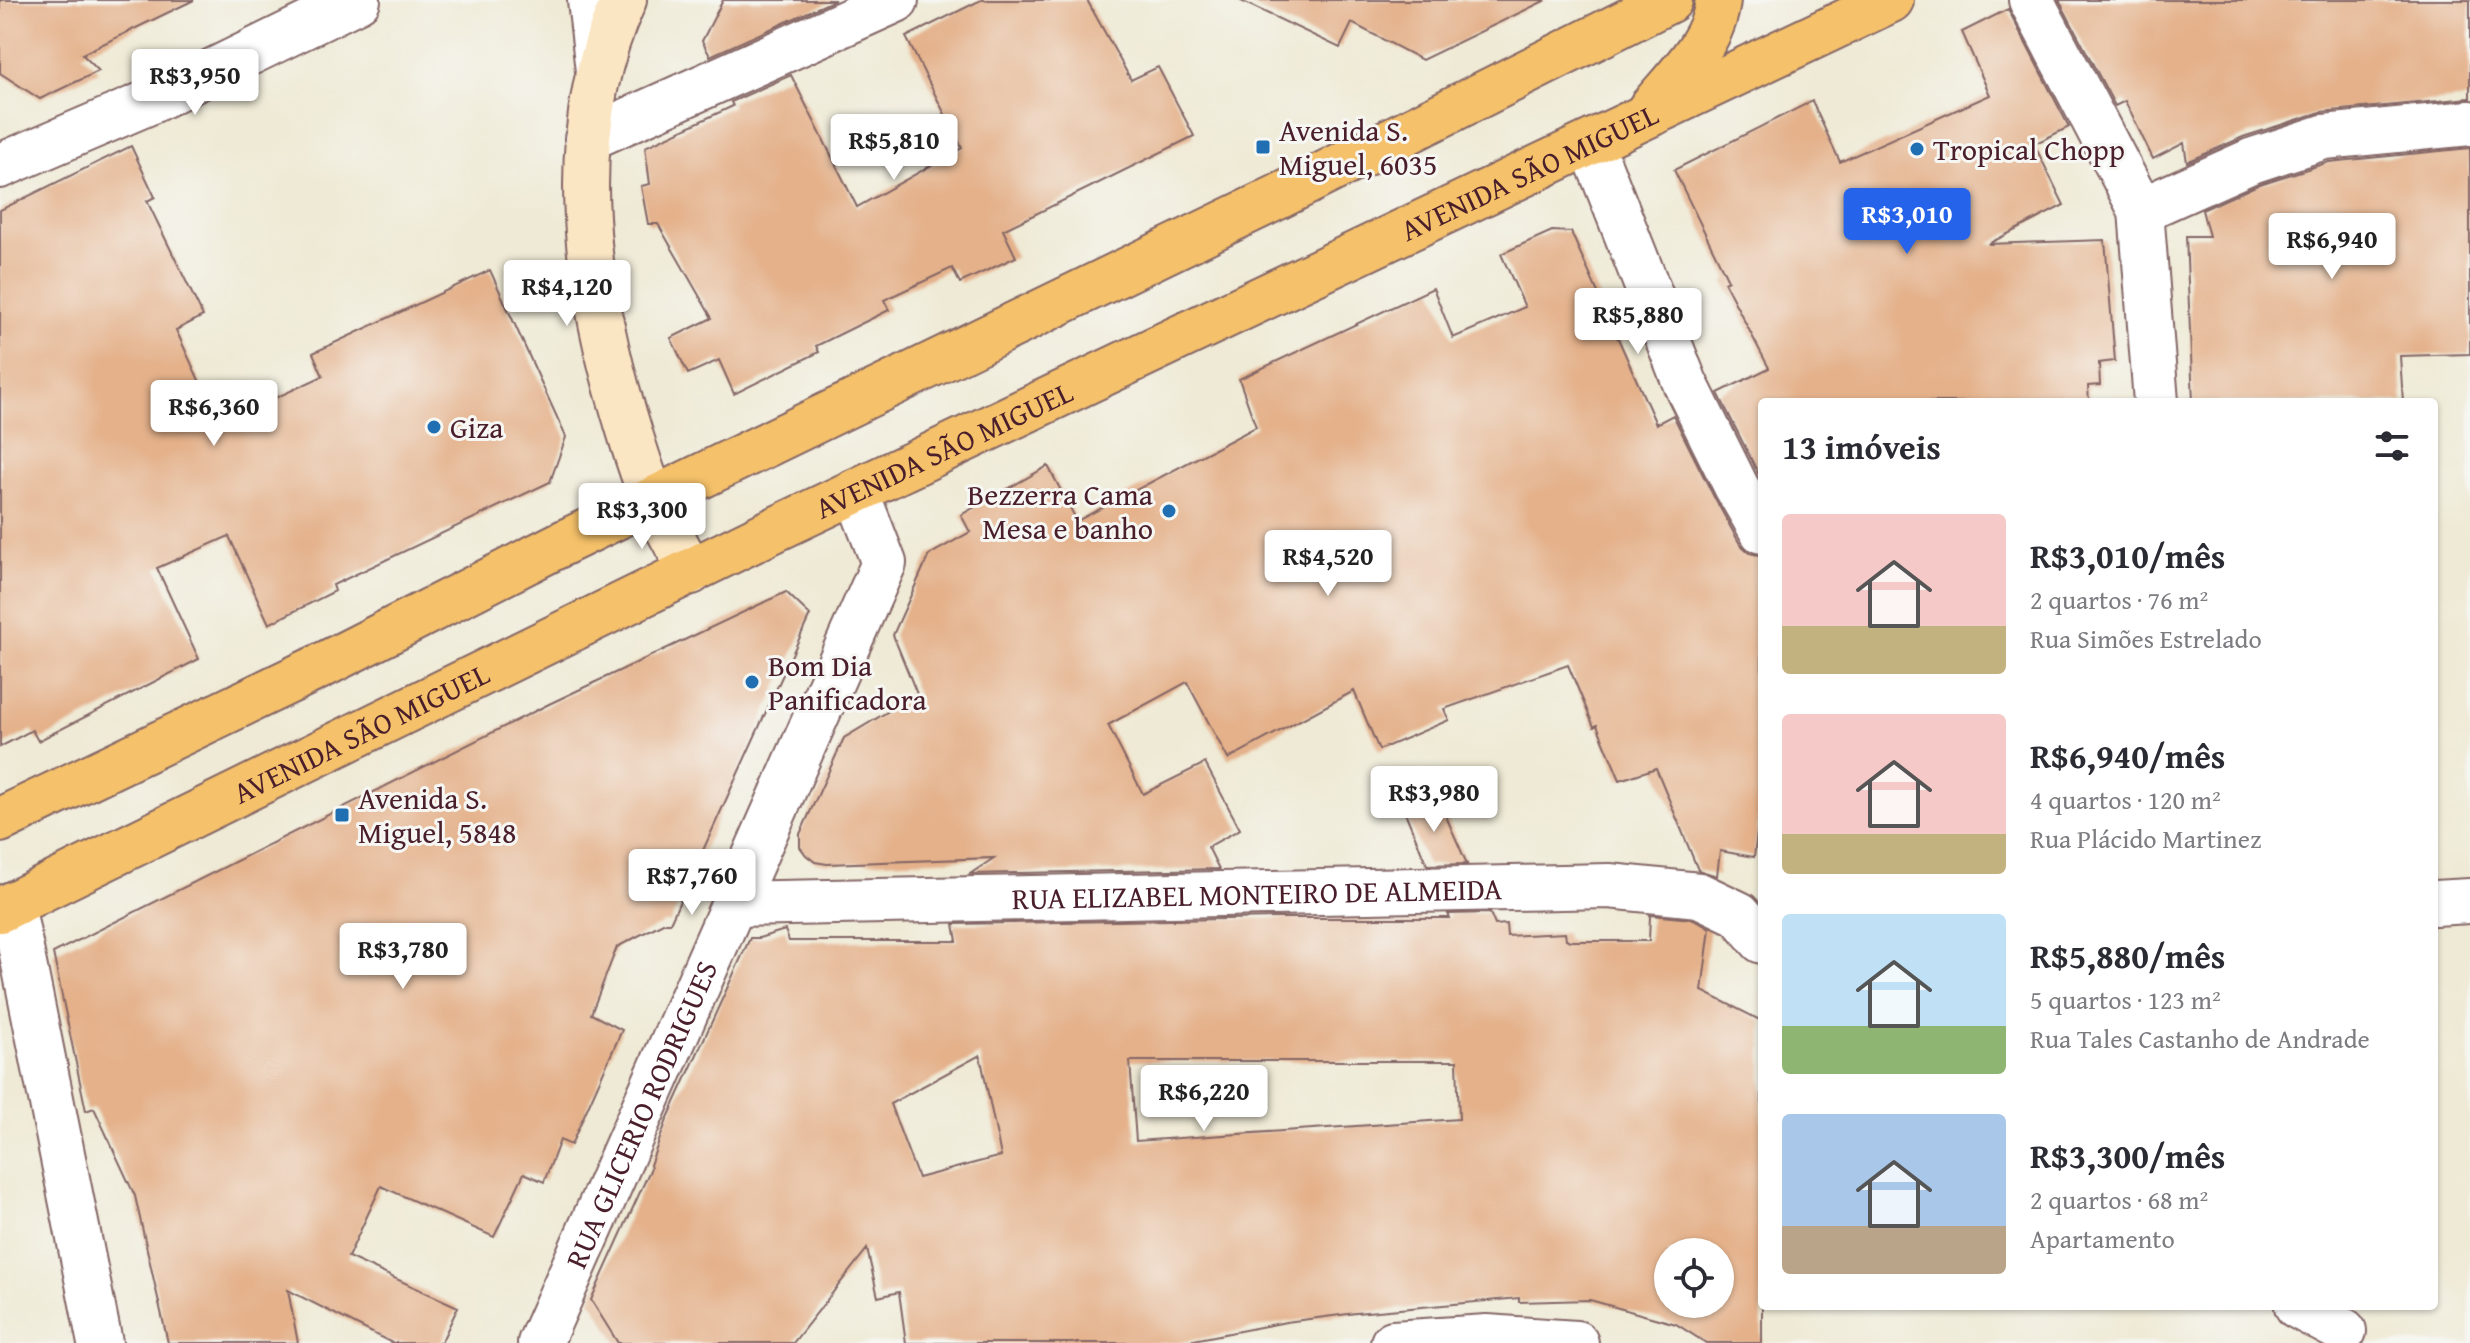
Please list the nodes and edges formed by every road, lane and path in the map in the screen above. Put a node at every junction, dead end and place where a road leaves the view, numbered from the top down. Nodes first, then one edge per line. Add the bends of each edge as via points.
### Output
1 (358, 0) edge
2 (590, 0) edge
3 (624, 0) edge
4 (896, 0) edge
5 (1670, 0) edge
6 (1718, 0) edge
7 (1891, 0) edge
8 (2031, 0) edge
9 (598, 71) junction
10 (1641, 120) junction
11 (2470, 123) edge
12 (587, 139) junction
13 (1591, 144) junction
14 (0, 166) edge
15 (2141, 210) junction
16 (2156, 398) edge
17 (856, 491) junction
18 (653, 500) junction
19 (1758, 524) edge
20 (691, 572) junction
21 (0, 820) edge
22 (2470, 901) edge
23 (2438, 903) edge
24 (735, 904) junction
25 (6, 907) edge
26 (1758, 936) edge
27 (2305, 1310) edge
28 (2344, 1331) dead end
29 (100, 1343) edge
30 (540, 1343) edge
31 (1393, 1343) edge
32 (1576, 1343) edge

1 - 14 street via 147,103
2 - 9 street
3 - 9 main road
4 - 12 street
5 - 18 main road
6 - 10 main road via 1705,41
7 - 10 main road, AVENIDA SÃO MIGUEL
8 - 15 street
9 - 12 main road
10 - 13 main road, AVENIDA SÃO MIGUEL
11 - 15 street via 2324,137 2251,161
12 - 18 main road via 592,277 605,348
13 - 17 main road, AVENIDA SÃO MIGUEL
13 - 19 street via 1685,383
15 - 16 street
17 - 20 main road, AVENIDA SÃO MIGUEL
17 - 24 street, RUA GLICERIO RODRIGUES via 884,563
18 - 20 main road
18 - 21 main road
20 - 25 main road, AVENIDA SÃO MIGUEL
22 - 23 street
24 - 26 street, RUA ELIZABEL MONTEIRO DE ALMEIDA via 1609,886 1699,895 1739,914
24 - 30 street, RUA GLICERIO RODRIGUES
25 - 29 street
27 - 28 street
31 - 32 street via 1487,1337

